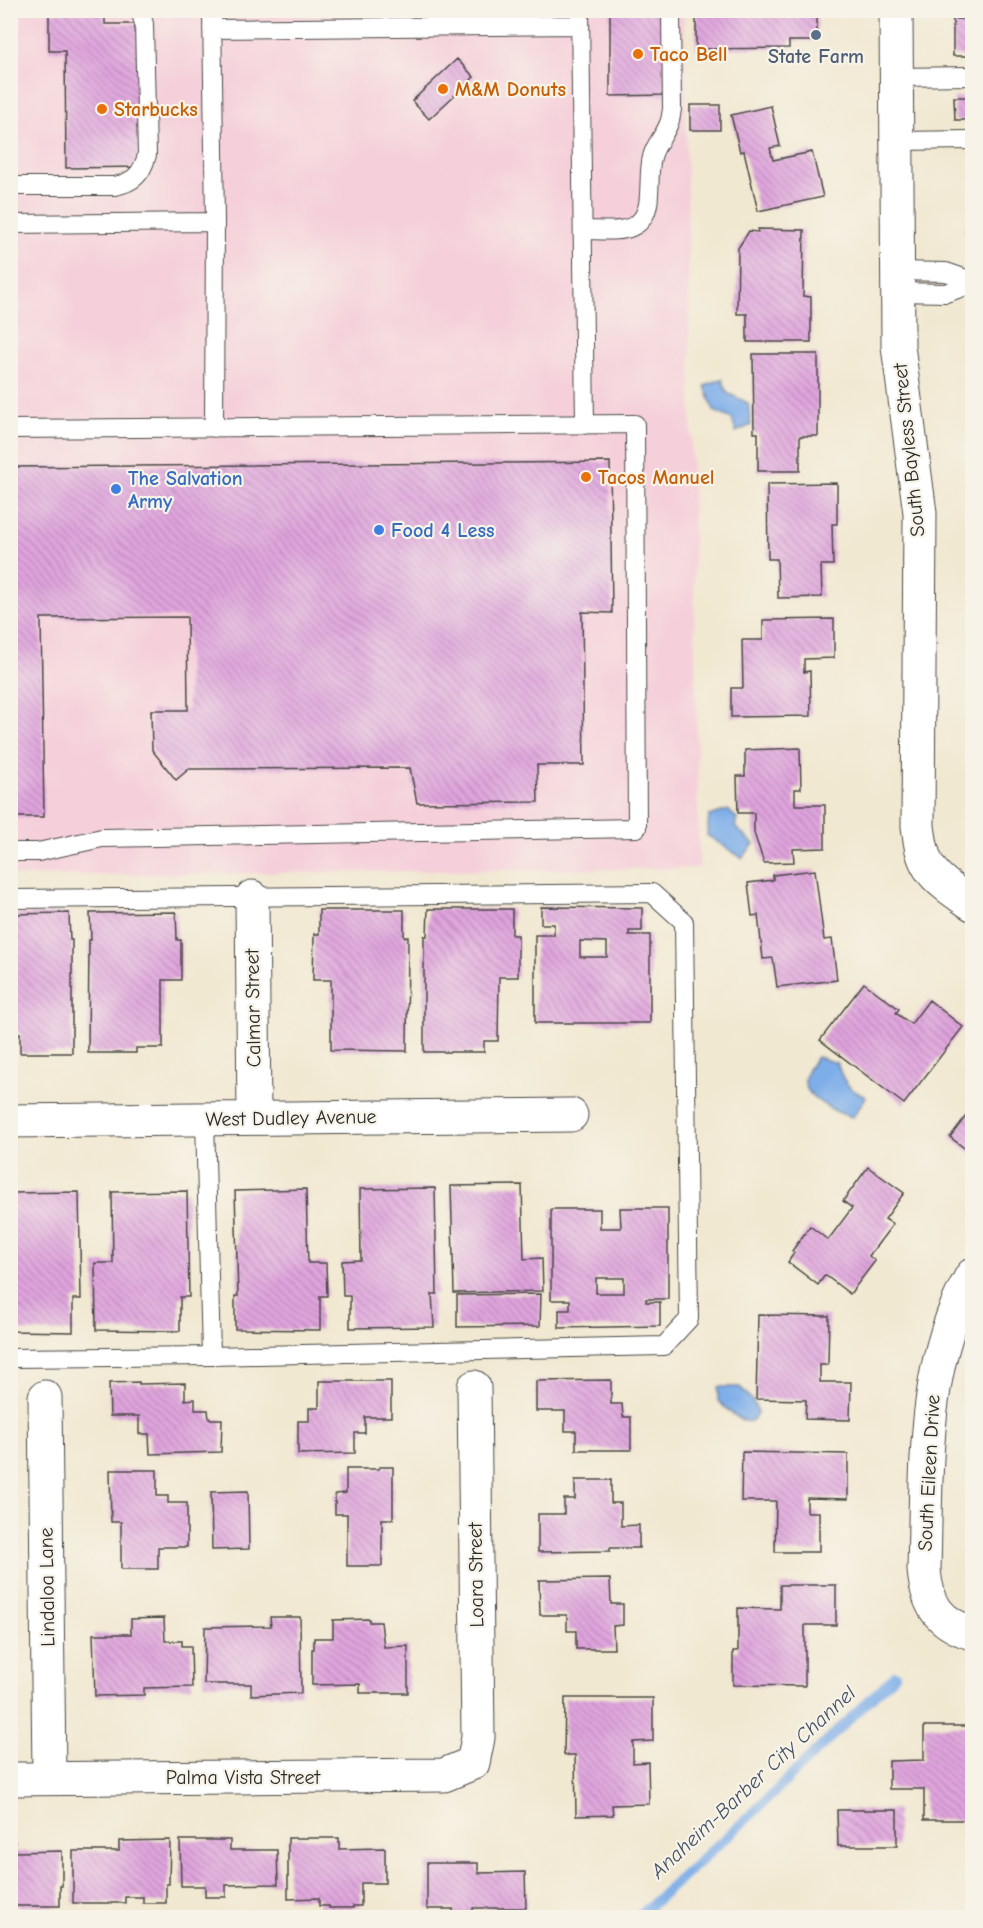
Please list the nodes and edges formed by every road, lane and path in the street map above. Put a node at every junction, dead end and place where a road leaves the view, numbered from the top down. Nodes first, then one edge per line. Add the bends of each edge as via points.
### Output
1 (140, 10) edge
2 (212, 10) edge
3 (671, 10) edge
4 (896, 10) edge
5 (580, 18) edge
6 (212, 29) junction
7 (972, 76) edge
8 (896, 77) junction
9 (972, 140) edge
10 (897, 141) junction
11 (10, 186) edge
12 (214, 222) junction
13 (10, 225) edge
14 (583, 230) junction
15 (897, 282) junction
16 (972, 282) edge
17 (585, 425) junction
18 (214, 428) junction
19 (10, 429) edge
20 (10, 852) edge
21 (252, 897) junction
22 (10, 899) edge
23 (972, 904) edge
24 (571, 1115) dead end
25 (205, 1118) junction
26 (254, 1118) junction
27 (10, 1121) edge
28 (972, 1275) edge
29 (211, 1356) junction
30 (10, 1358) edge
31 (474, 1387) dead end
32 (45, 1397) dead end
33 (972, 1633) edge
34 (473, 1763) joint
35 (49, 1778) junction
36 (10, 1779) edge

1 - 11 lane via 144,24 147,155 140,174 114,186
2 - 6 lane
3 - 14 lane via 672,110 670,123 652,157 644,214 631,229
4 - 8 street, South Bayless Street
5 - 6 lane
5 - 14 lane
6 - 12 lane
7 - 8 lane
8 - 10 street, South Bayless Street
9 - 10 lane
10 - 15 street, South Bayless Street
12 - 13 lane
12 - 18 lane
14 - 17 lane
15 - 16 lane via 945,272
15 - 23 street, South Bayless Street via 898,346 920,513 920,847 929,868
17 - 18 lane
17 - 20 lane via 635,424 637,828 102,837 38,852
18 - 19 lane
21 - 22 lane
21 - 26 street, Calmar Street
21 - 29 lane via 652,893 684,922 689,1318 663,1346
24 - 26 street, West Dudley Avenue
25 - 26 street, West Dudley Avenue
25 - 27 street, West Dudley Avenue
25 - 29 lane
28 - 33 street, South Eileen Drive via 944,1341 935,1382 928,1431 924,1570 926,1591 941,1616
29 - 30 lane
31 - 34 street, Loara Street via 478,1738
32 - 35 street, Lindaloa Lane
34 - 35 street, Palma Vista Street via 444,1775
35 - 36 street, Palma Vista Street

